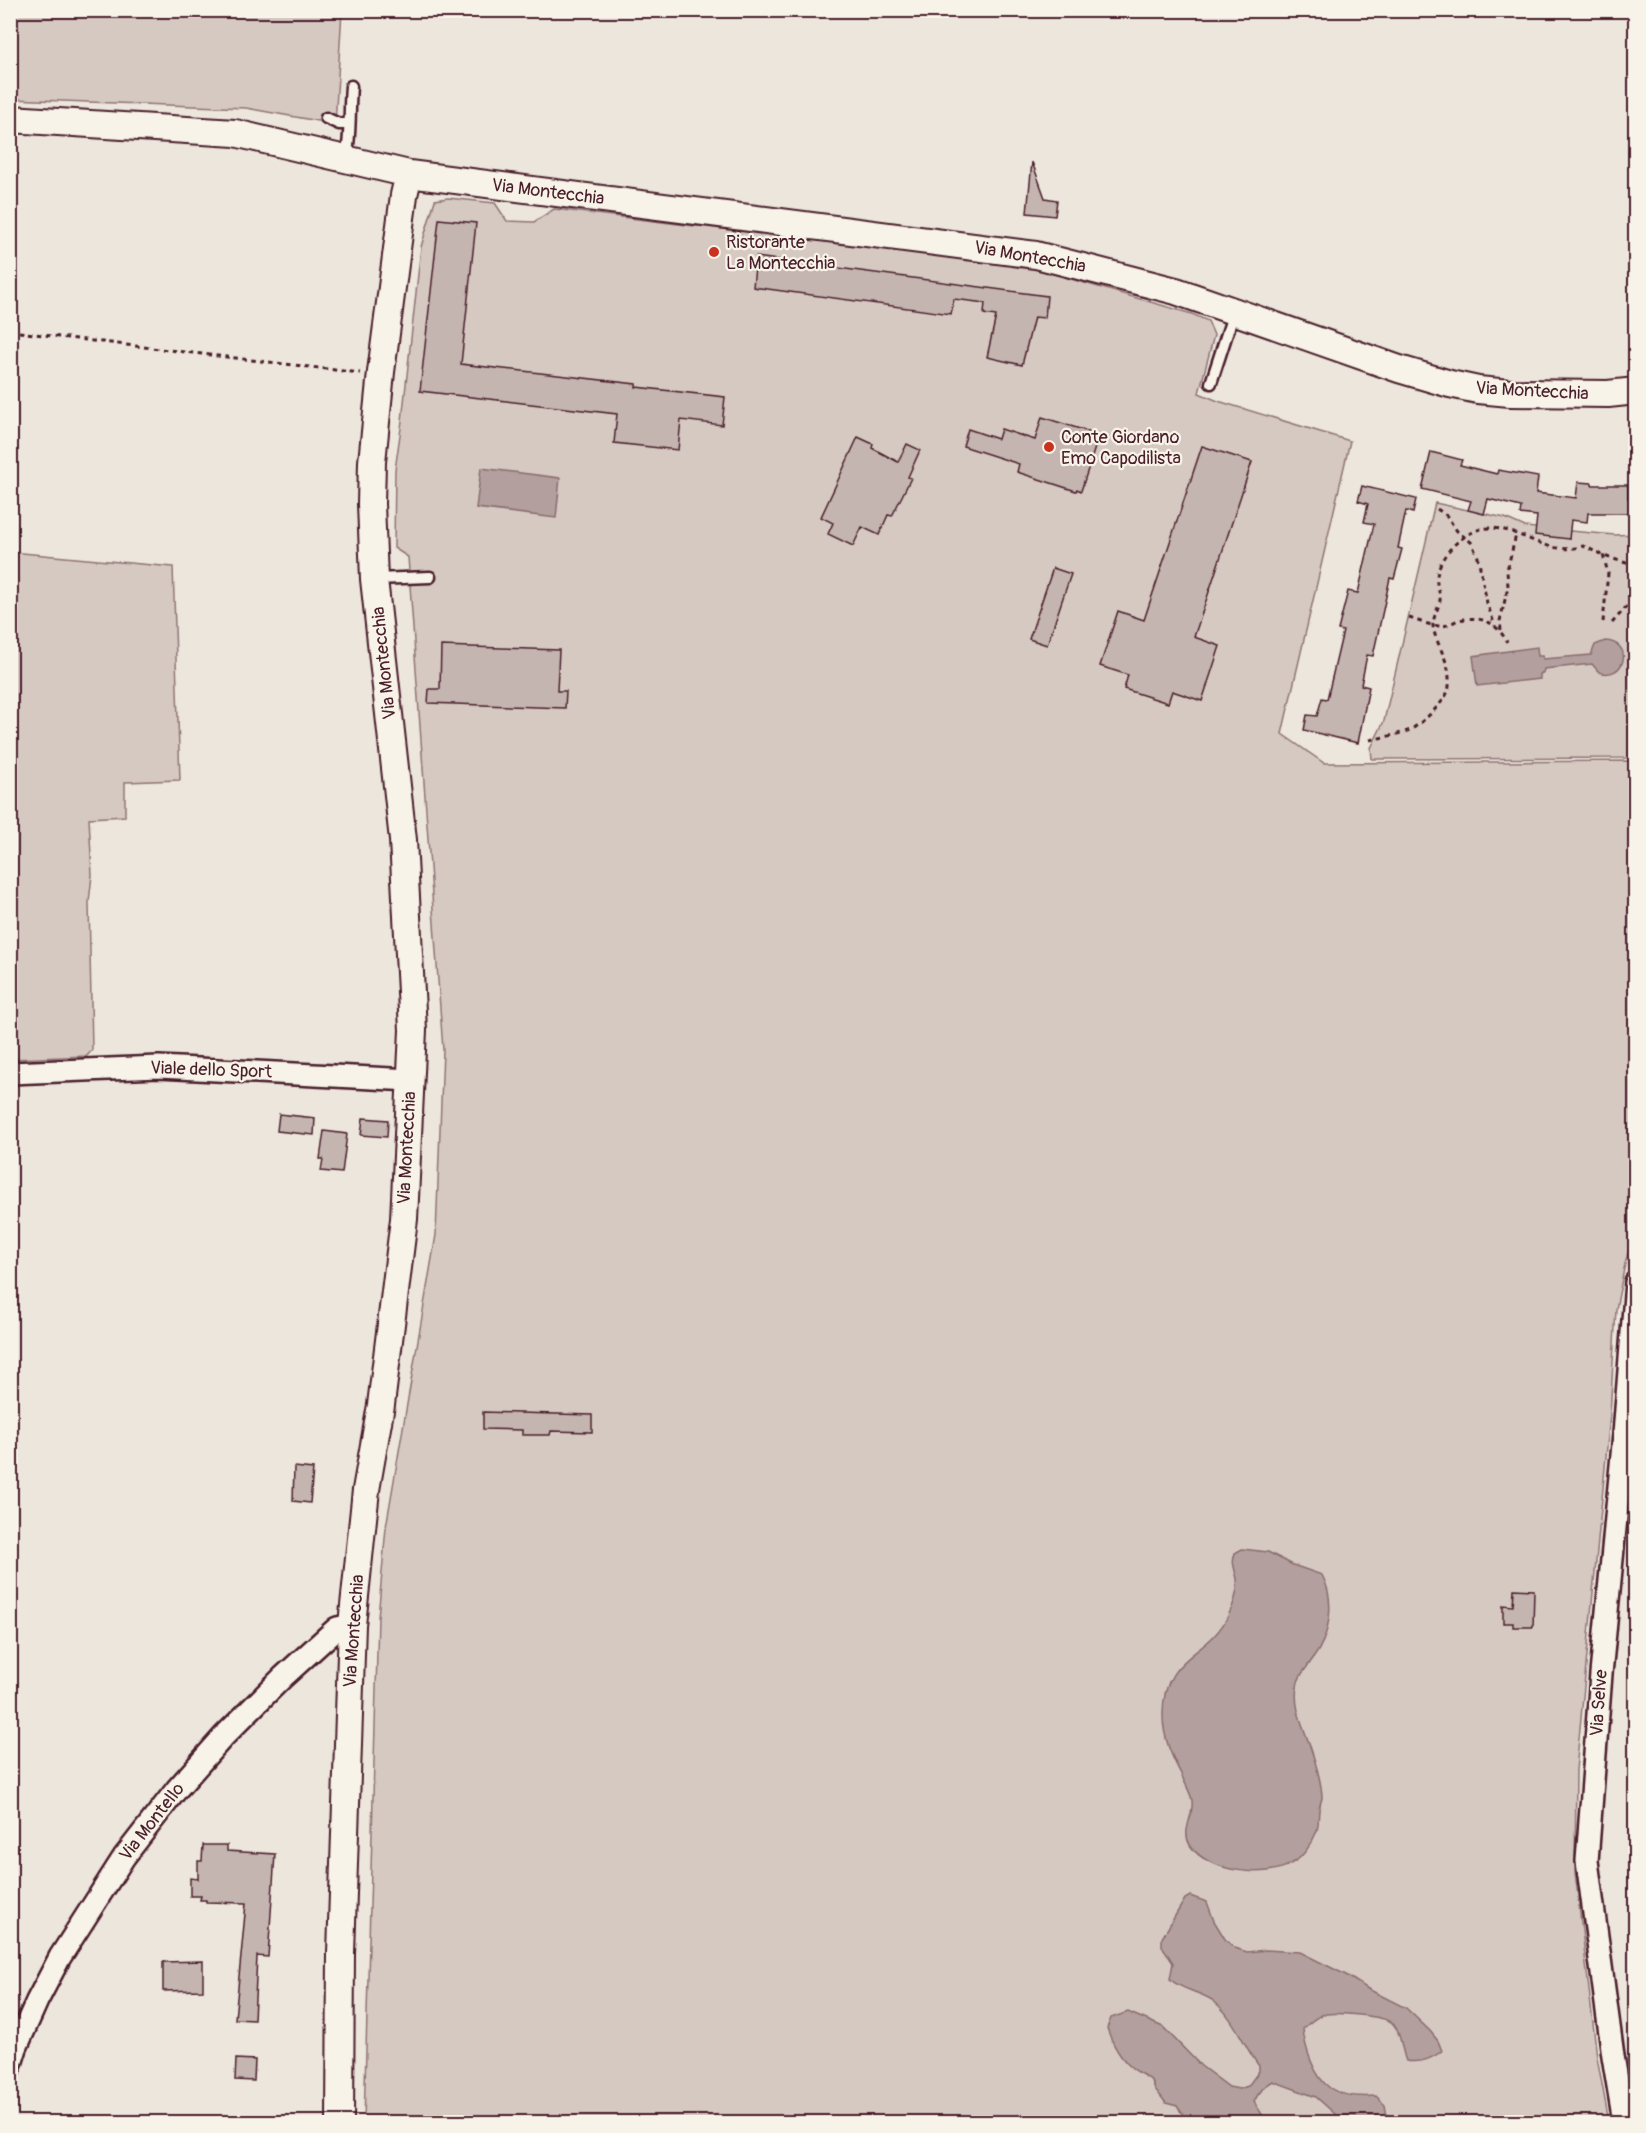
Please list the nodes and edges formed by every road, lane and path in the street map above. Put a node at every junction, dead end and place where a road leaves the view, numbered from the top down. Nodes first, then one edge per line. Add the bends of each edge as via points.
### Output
1 (351, 86) dead end
2 (326, 118) dead end
3 (10, 119) edge
4 (348, 124) junction
5 (346, 158) junction
6 (409, 174) junction
7 (1234, 310) junction
8 (10, 331) edge
9 (363, 373) dead end
10 (1210, 383) dead end
11 (1635, 391) edge
12 (1437, 509) dead end
13 (1516, 535) junction
14 (1465, 536) junction
15 (1603, 555) junction
16 (1635, 566) edge
17 (430, 577) dead end
18 (374, 579) junction
19 (1635, 596) edge
20 (1408, 618) dead end
21 (1603, 622) dead end
22 (1612, 623) dead end
23 (1432, 625) junction
24 (1495, 626) junction
25 (1501, 630) junction
26 (1507, 642) dead end
27 (1371, 740) dead end
28 (10, 1073) edge
29 (411, 1080) junction
30 (1635, 1282) edge
31 (352, 1625) junction
32 (10, 2067) edge
33 (340, 2122) edge
34 (1624, 2122) edge

1 - 4 lane
2 - 4 lane
3 - 5 street, Via Montecchia via 235,133
4 - 5 lane
5 - 6 street, Via Montecchia
6 - 7 street, Via Montecchia via 1036,255
6 - 18 street, Via Montecchia via 372,462
7 - 10 lane
7 - 11 street, Via Montecchia via 1398,369 1478,390 1532,394
8 - 9 path
12 - 14 path
13 - 14 path via 1485,526
13 - 15 path via 1546,547 1583,546
13 - 25 path via 1507,570
14 - 23 path via 1446,553 1437,573 1441,597
14 - 24 path via 1478,557
15 - 16 path
15 - 21 path via 1608,573
17 - 18 lane
18 - 29 street, Via Montecchia via 403,840 413,1030
19 - 22 path
20 - 23 path
23 - 24 path via 1477,619
23 - 27 path via 1445,656 1449,691 1410,730
24 - 25 path
25 - 26 path
28 - 29 street, Viale dello Sport via 159,1067
29 - 31 street, Via Montecchia via 404,1218 381,1405 366,1490
30 - 34 street, Via Selve via 1587,1861
31 - 32 street, Via Montello via 337,1628 224,1736 124,1857 60,1957
31 - 33 street, Via Montecchia via 341,1953

